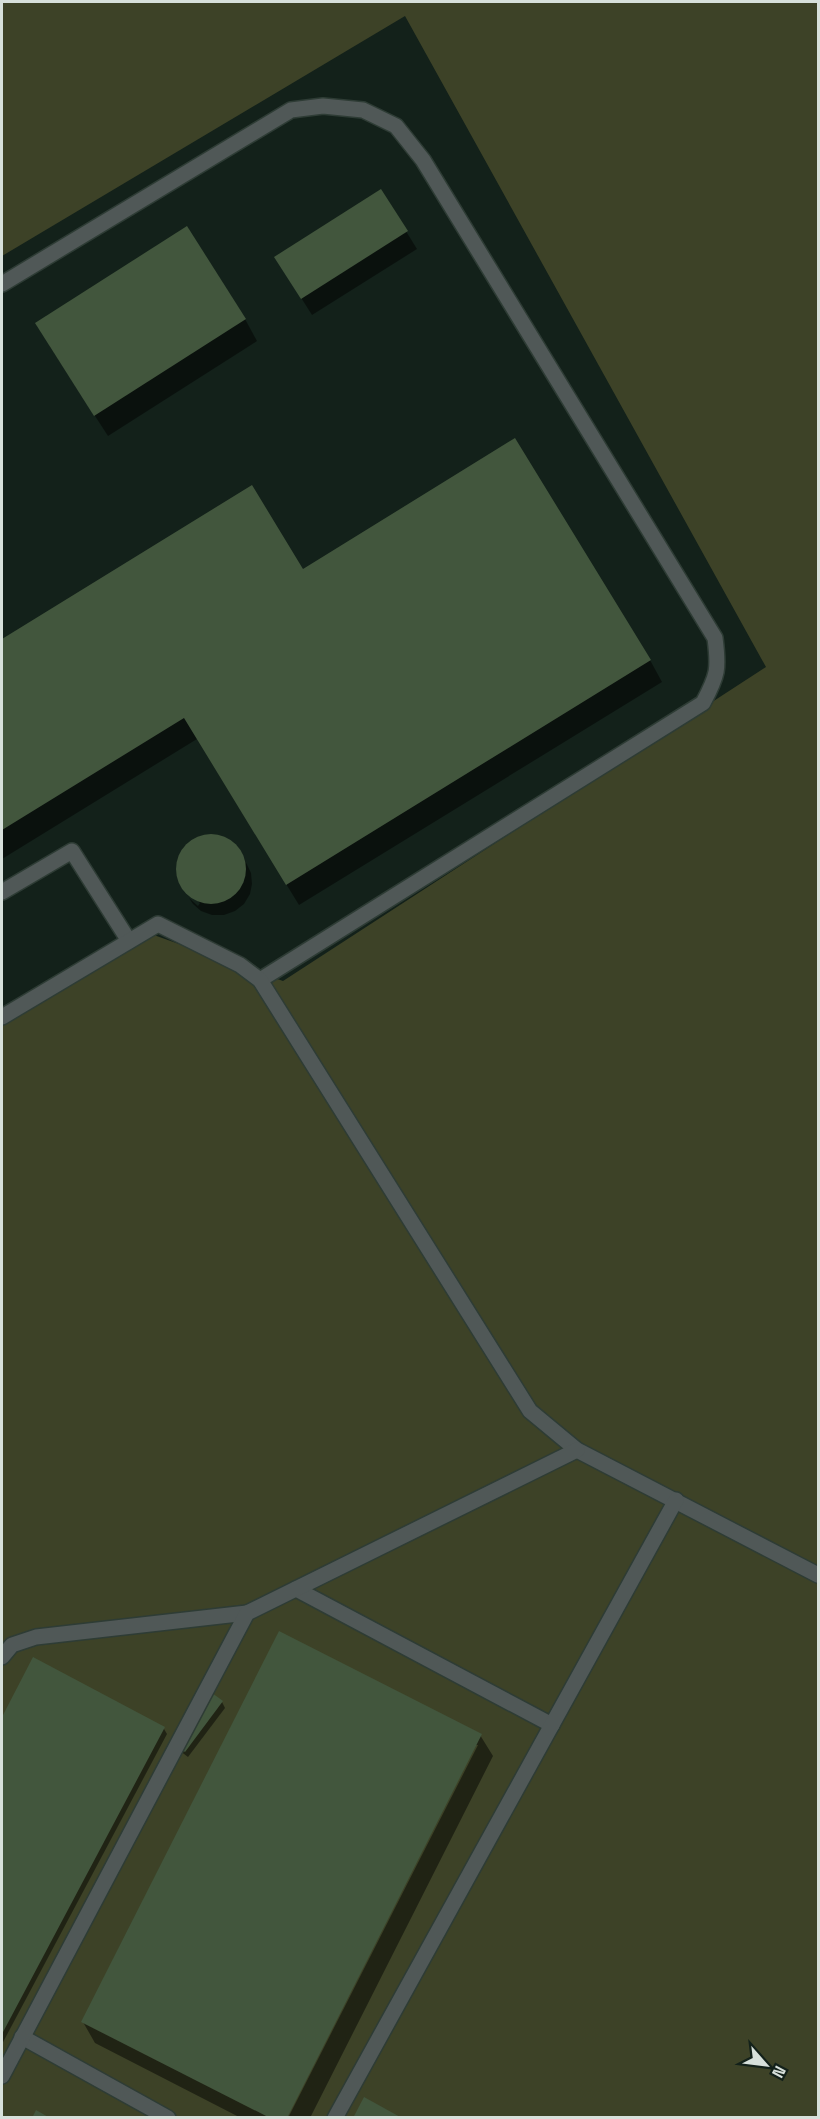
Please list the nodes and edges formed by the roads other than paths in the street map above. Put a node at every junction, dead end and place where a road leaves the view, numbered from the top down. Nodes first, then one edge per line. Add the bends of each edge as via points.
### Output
1 (2, 284) edge
2 (2, 892) edge
3 (129, 941) junction
4 (260, 980) junction
5 (2, 1017) edge
6 (577, 1450) junction
7 (676, 1500) junction
8 (819, 1575) edge
9 (296, 1589) junction
10 (247, 1613) junction
11 (2, 1658) edge
12 (552, 1725) junction
13 (22, 2037) junction
14 (2, 2076) edge
15 (168, 2118) edge
16 (335, 2118) edge

1 - 4 lane via 291,110 323,106 363,110 396,126 423,160 715,638 719,665 703,703
2 - 3 lane via 72,851
3 - 4 lane via 158,924 240,965
3 - 5 lane
4 - 6 lane via 530,1411
6 - 7 lane
6 - 9 lane
7 - 8 lane
7 - 12 lane
9 - 10 lane
9 - 12 lane
10 - 11 lane via 36,1637 12,1645
10 - 13 lane
12 - 16 lane
13 - 14 lane
13 - 15 lane

